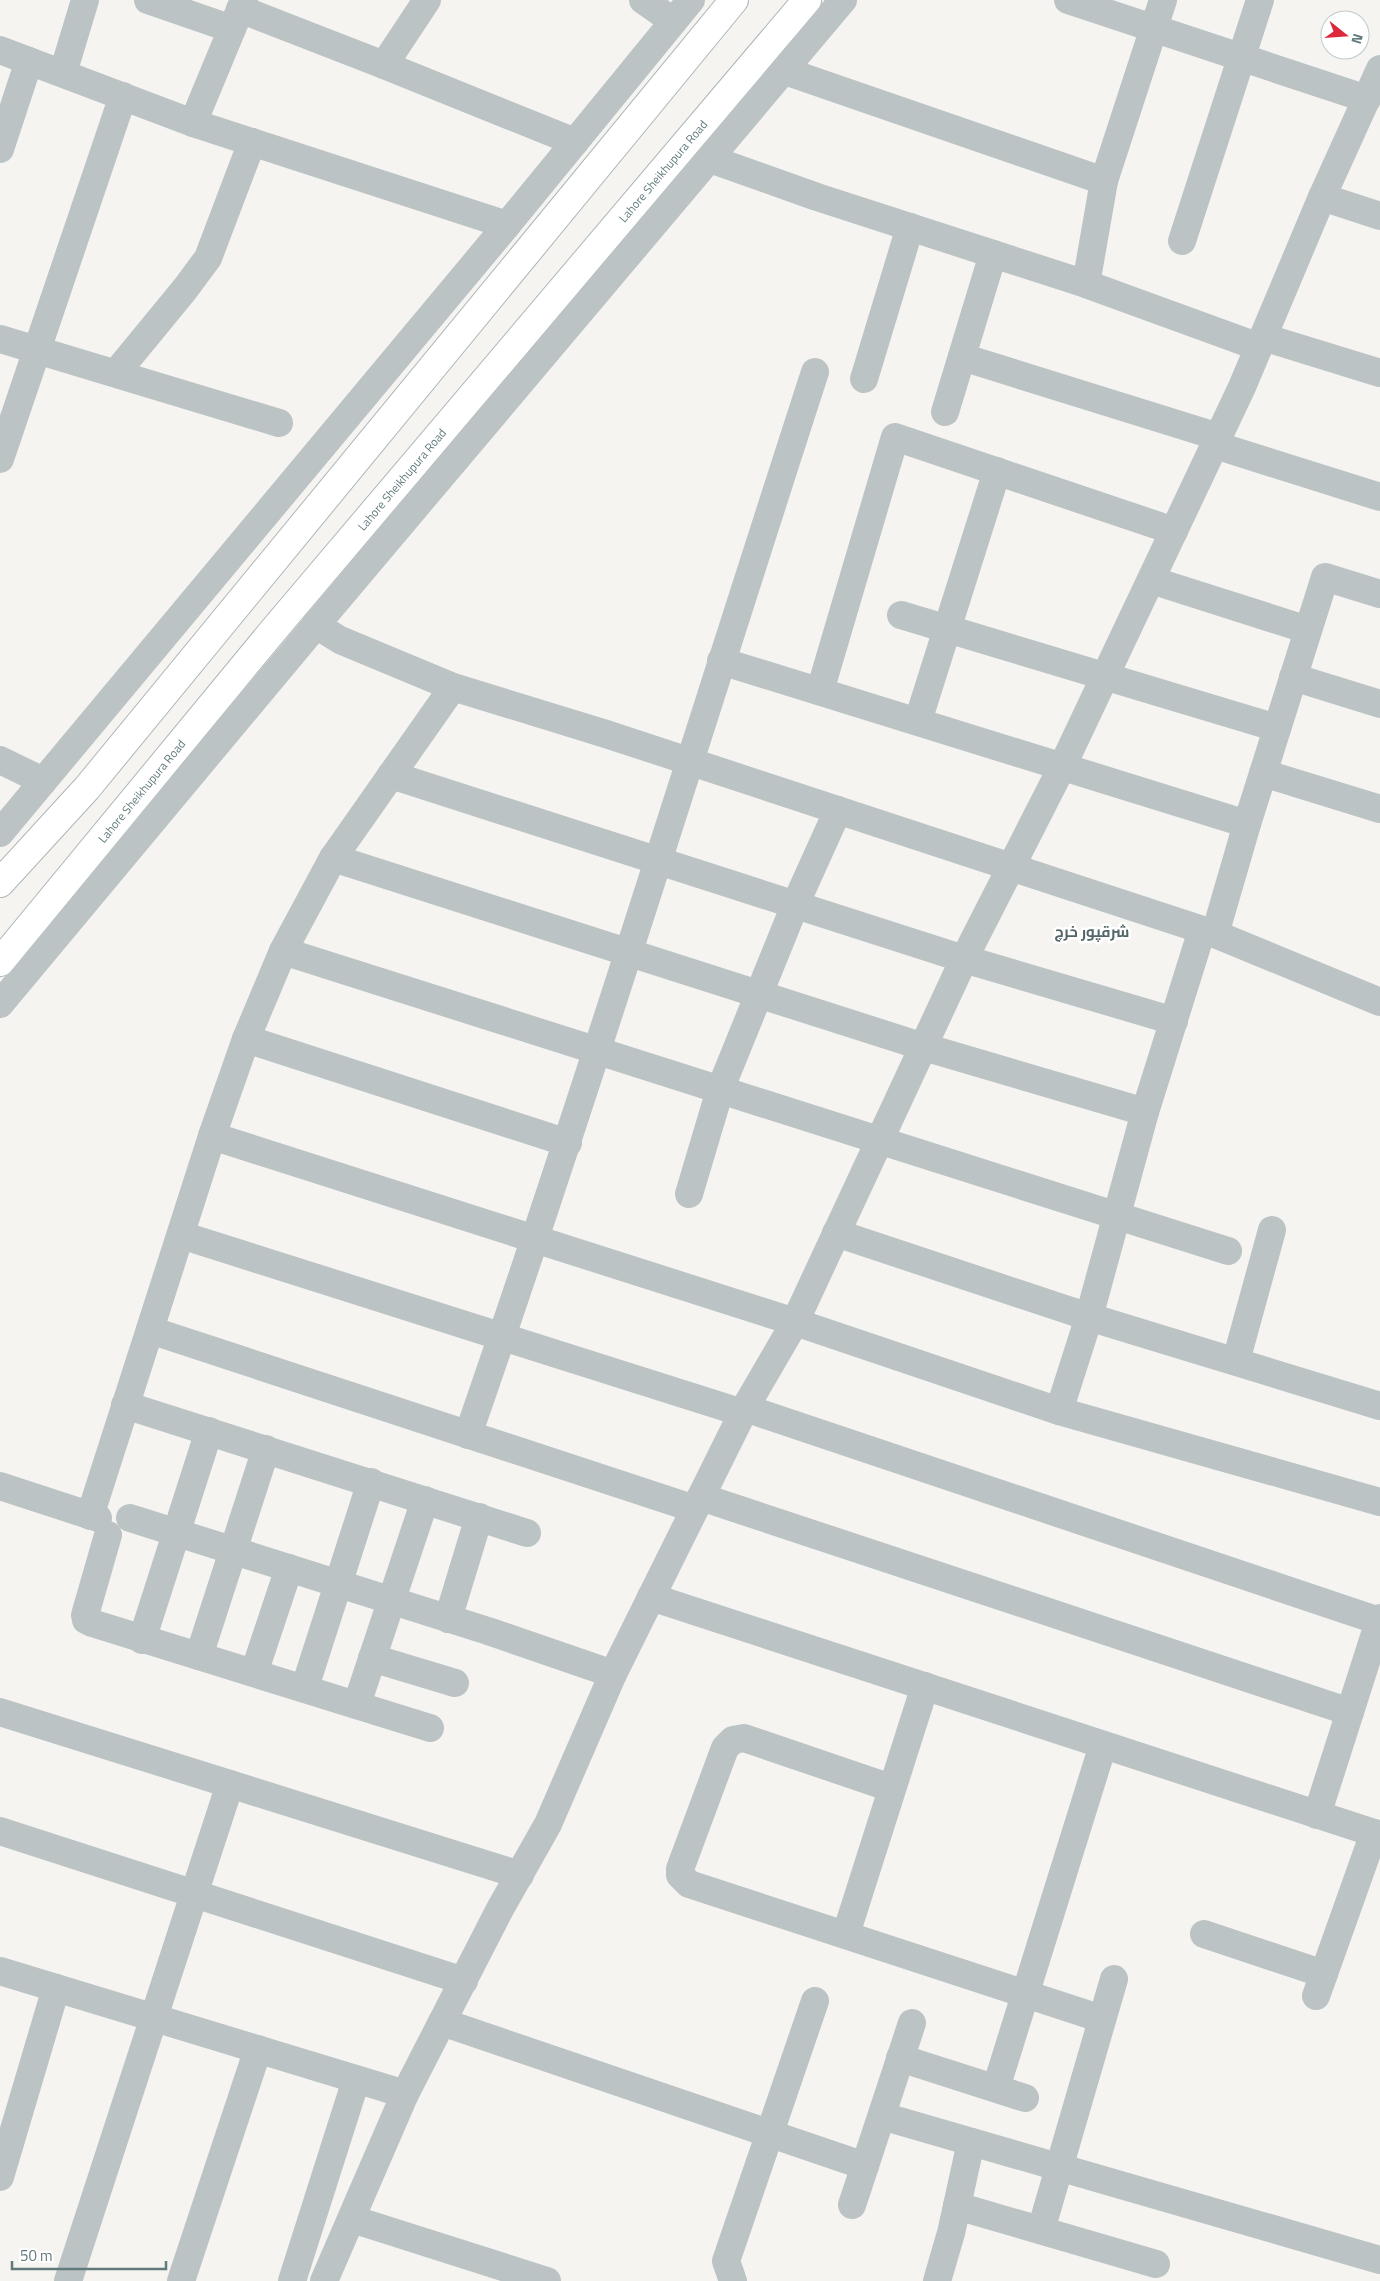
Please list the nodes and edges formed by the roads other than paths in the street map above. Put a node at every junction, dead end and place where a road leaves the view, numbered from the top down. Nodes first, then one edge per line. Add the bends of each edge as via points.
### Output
1 (85, 0) edge
2 (148, 0) edge
3 (427, 0) edge
4 (643, 0) edge
5 (691, 0) edge
6 (734, 0) edge
7 (806, 0) edge
8 (844, 0) edge
9 (1068, 0) edge
10 (1163, 0) edge
11 (1260, 0) edge
12 (239, 13) edge
13 (673, 21) junction
14 (1154, 28) junction
15 (0, 50) edge
16 (1242, 58) junction
17 (29, 61) junction
18 (384, 65) junction
19 (1380, 69) edge
20 (785, 71) junction
21 (63, 74) junction
22 (123, 96) junction
23 (1367, 99) junction
24 (193, 123) junction
25 (252, 142) junction
26 (575, 142) junction
27 (0, 149) edge
28 (710, 159) junction
29 (1104, 181) junction
30 (1322, 198) junction
31 (1380, 216) edge
32 (506, 225) junction
33 (910, 227) junction
34 (1182, 241) dead end
35 (993, 254) junction
36 (1086, 284) junction
37 (0, 339) edge
38 (1261, 342) junction
39 (37, 350) junction
40 (962, 357) junction
41 (815, 372) dead end
42 (116, 373) junction
43 (1380, 374) edge
44 (864, 379) dead end
45 (946, 412) dead end
46 (279, 423) dead end
47 (1217, 441) junction
48 (0, 460) edge
49 (997, 472) junction
50 (1380, 497) edge
51 (1174, 531) junction
52 (1151, 580) junction
53 (1380, 594) edge
54 (900, 615) dead end
55 (316, 625) junction
56 (947, 629) junction
57 (1308, 630) junction
58 (721, 661) junction
59 (1105, 677) junction
60 (1293, 677) junction
61 (453, 687) junction
62 (820, 691) junction
63 (1380, 704) edge
64 (918, 721) junction
65 (1277, 728) junction
66 (0, 760) edge
67 (688, 761) junction
68 (1062, 766) junction
69 (1263, 773) junction
70 (391, 775) junction
71 (42, 781) junction
72 (1380, 809) edge
73 (838, 810) junction
74 (1247, 824) junction
75 (0, 833) edge
76 (333, 858) junction
77 (657, 862) junction
78 (1011, 866) junction
79 (0, 883) edge
80 (795, 905) junction
81 (1208, 932) junction
82 (283, 951) junction
83 (627, 951) junction
84 (964, 959) junction
85 (0, 962) edge
86 (759, 993) junction
87 (1380, 1002) edge
88 (0, 1004) edge
89 (1174, 1021) junction
90 (246, 1039) junction
91 (924, 1047) junction
92 (597, 1052) junction
93 (720, 1090) junction
94 (1146, 1112) junction
95 (212, 1136) junction
96 (880, 1139) junction
97 (568, 1143) junction
98 (689, 1194) dead end
99 (1115, 1215) junction
100 (1272, 1230) dead end
101 (836, 1233) junction
102 (180, 1234) junction
103 (536, 1240) junction
104 (1228, 1251) dead end
105 (1089, 1317) junction
106 (796, 1322) junction
107 (150, 1330) junction
108 (502, 1337) junction
109 (1236, 1361) junction
110 (125, 1405) junction
111 (1380, 1406) edge
112 (744, 1411) junction
113 (1059, 1411) junction
114 (209, 1431) junction
115 (468, 1435) junction
116 (266, 1449) junction
117 (371, 1482) junction
118 (0, 1486) edge
119 (425, 1500) junction
120 (1380, 1502) edge
121 (698, 1503) junction
122 (479, 1518) junction
123 (99, 1523) junction
124 (177, 1532) junction
125 (528, 1534) dead end
126 (234, 1551) junction
127 (289, 1568) junction
128 (338, 1584) junction
129 (651, 1597) junction
130 (390, 1600) junction
131 (448, 1619) junction
132 (1380, 1619) edge
133 (142, 1640) junction
134 (199, 1656) junction
135 (372, 1658) junction
136 (254, 1673) junction
137 (613, 1674) junction
138 (455, 1683) dead end
139 (925, 1686) junction
140 (305, 1688) junction
141 (357, 1704) junction
142 (0, 1712) edge
143 (1350, 1712) junction
144 (430, 1728) dead end
145 (1103, 1745) junction
146 (230, 1784) junction
147 (891, 1788) junction
148 (1317, 1815) junction
149 (0, 1831) edge
150 (1377, 1834) edge
151 (520, 1875) junction
152 (196, 1894) junction
153 (846, 1934) junction
154 (1204, 1934) dead end
155 (0, 1971) edge
156 (1114, 1979) dead end
157 (464, 1981) junction
158 (56, 1988) junction
159 (1025, 1994) junction
160 (815, 2001) dead end
161 (153, 2017) junction
162 (1102, 2019) junction
163 (442, 2022) junction
164 (912, 2023) dead end
165 (258, 2049) junction
166 (900, 2058) junction
167 (356, 2080) junction
168 (996, 2088) junction
169 (405, 2094) junction
170 (1025, 2098) dead end
171 (882, 2116) junction
172 (769, 2134) junction
173 (971, 2142) junction
174 (865, 2166) junction
175 (1058, 2168) junction
176 (0, 2177) edge
177 (852, 2206) dead end
178 (957, 2206) junction
179 (352, 2220) junction
180 (1041, 2230) junction
181 (1380, 2260) edge
182 (1156, 2264) dead end
183 (68, 2281) edge
184 (181, 2281) edge
185 (292, 2281) edge
186 (324, 2281) edge
187 (547, 2281) edge
188 (733, 2281) edge
189 (937, 2281) edge

1 - 21 street
2 - 12 street
3 - 18 street
4 - 13 street
5 - 13 street
6 - 79 highway via 87,788
7 - 85 highway, Lahore Sheikhupura Road via 272,632
8 - 20 street
9 - 14 street
10 - 14 street
11 - 16 street
12 - 18 street
12 - 24 street
13 - 26 street
14 - 16 street
14 - 29 street
15 - 17 street
16 - 23 street
16 - 34 street
17 - 21 street
17 - 27 street
18 - 26 street
19 - 23 street
20 - 28 street
20 - 29 street
21 - 22 street
22 - 24 street
22 - 39 street
23 - 30 street
24 - 25 street
25 - 32 street
25 - 42 street via 208,258
26 - 32 street
28 - 33 street
28 - 55 street
29 - 36 street
30 - 31 street
30 - 38 street
32 - 71 street
33 - 35 street
33 - 44 street
35 - 36 street
35 - 40 street
36 - 38 street
37 - 39 street
38 - 43 street
38 - 47 street
39 - 42 street
39 - 48 street
40 - 45 street
40 - 47 street
41 - 58 street
42 - 46 street
47 - 50 street
47 - 51 street
49 - 51 street
49 - 56 street
49 - 62 street via 896,437
51 - 52 street
52 - 57 street
52 - 59 street
53 - 57 street via 1325,577
54 - 56 street
55 - 61 street via 340,640
55 - 88 street
56 - 59 street
56 - 64 street
57 - 60 street
58 - 62 street
58 - 67 street
59 - 65 street
59 - 68 street
60 - 63 street
60 - 65 street
61 - 67 street
61 - 70 street
62 - 64 street
64 - 68 street
65 - 69 street
66 - 71 street
67 - 73 street
67 - 77 street
68 - 74 street
68 - 78 street
69 - 72 street
69 - 74 street
70 - 76 street
70 - 77 street
71 - 75 street
73 - 78 street
73 - 80 street
74 - 81 street
76 - 82 street
76 - 83 street
77 - 80 street
77 - 83 street
78 - 81 street
78 - 84 street
80 - 84 street
80 - 86 street
81 - 87 street
81 - 89 street
82 - 90 street
82 - 92 street
83 - 86 street
83 - 92 street
84 - 89 street
84 - 91 street
86 - 91 street
86 - 93 street
89 - 94 street
90 - 95 street
90 - 97 street
91 - 94 street
91 - 96 street
92 - 93 street
92 - 97 street
93 - 96 street
93 - 98 street
94 - 99 street
95 - 102 street
95 - 103 street
96 - 99 street
96 - 101 street
97 - 103 street
99 - 104 street
99 - 105 street
100 - 109 street
101 - 105 street
101 - 106 street
102 - 107 street
102 - 108 street
103 - 106 street
103 - 108 street
105 - 109 street
105 - 113 street
106 - 112 street
106 - 113 street
107 - 110 street
107 - 115 street
108 - 112 street
108 - 115 street
109 - 111 street
110 - 114 street
110 - 123 street
112 - 121 street
112 - 132 street
113 - 120 street
114 - 116 street
114 - 124 street
115 - 121 street
116 - 117 street
116 - 126 street
117 - 119 street
117 - 128 street
118 - 123 street
119 - 122 street
119 - 130 street
121 - 129 street
121 - 143 street
122 - 125 street
122 - 131 street
123 - 124 street via 105,1507 117,1504 128,1512 130,1518
123 - 133 street via 86,1620
124 - 126 street
124 - 133 street
126 - 127 street
126 - 134 street
127 - 128 street
127 - 136 street
128 - 130 street
128 - 140 street
129 - 137 street
129 - 139 street
130 - 131 street
130 - 135 street
131 - 137 street
132 - 143 street
133 - 134 street
134 - 136 street
135 - 138 street
135 - 141 street
136 - 140 street
137 - 151 street via 548,1824
139 - 145 street
139 - 147 street
140 - 141 street
141 - 144 street
142 - 146 street
143 - 148 street
145 - 148 street
145 - 159 street
146 - 151 street
146 - 152 street
147 - 153 street
147 - 153 street via 744,1738 733,1740 725,1748 680,1869 683,1881 689,1884
148 - 150 street
149 - 152 street
150 - 154 street via 1320,1985
151 - 157 street
152 - 157 street
152 - 161 street
153 - 159 street
155 - 158 street
156 - 162 street
157 - 163 street
158 - 161 street
158 - 176 street
159 - 162 street
159 - 168 street
160 - 172 street
161 - 165 street
161 - 183 street
162 - 175 street
163 - 169 street
163 - 172 street
164 - 166 street
165 - 167 street
165 - 184 street
166 - 168 street
166 - 171 street
167 - 169 street
167 - 185 street
168 - 170 street
169 - 179 street
171 - 173 street
171 - 174 street
172 - 174 street
172 - 188 street via 726,2260
173 - 175 street
173 - 178 street
174 - 177 street
175 - 180 street
175 - 181 street
178 - 180 street
178 - 189 street
179 - 186 street
179 - 187 street
180 - 182 street

